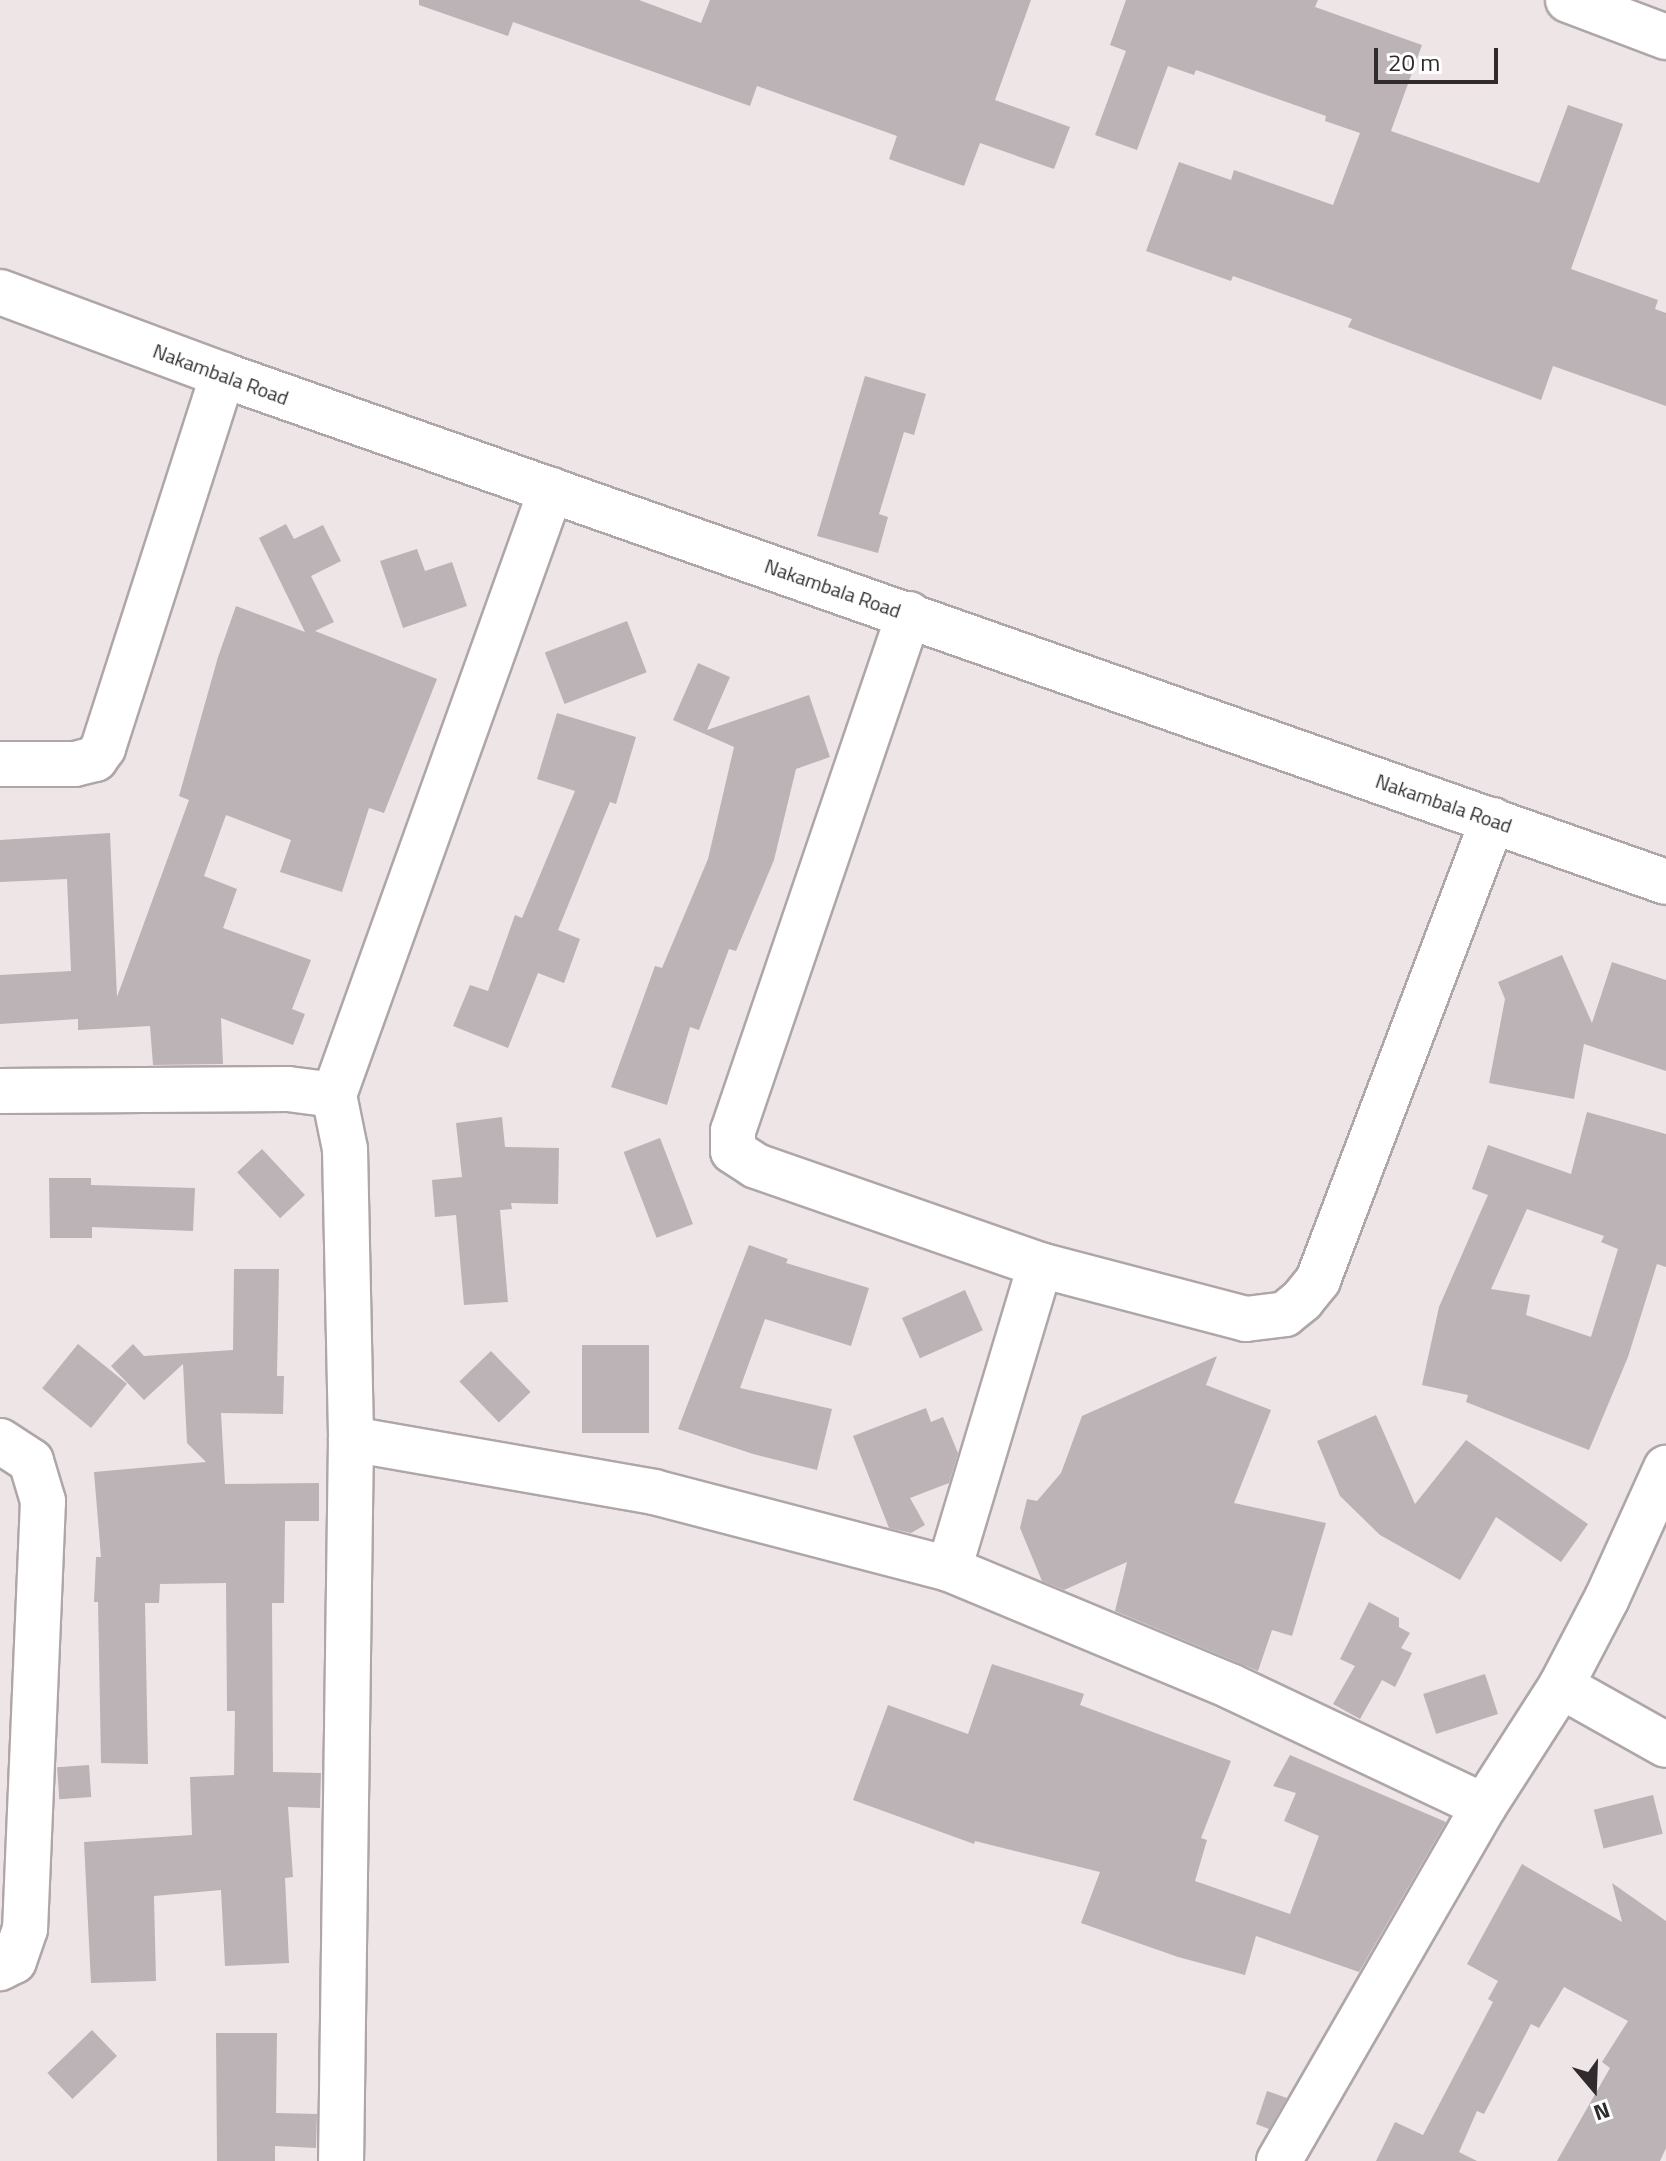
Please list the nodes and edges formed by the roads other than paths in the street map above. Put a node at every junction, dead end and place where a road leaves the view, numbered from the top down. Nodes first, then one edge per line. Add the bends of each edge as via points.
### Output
1 (1568, 0) edge
2 (1666, 37) edge
3 (0, 292) edge
4 (223, 375) junction
5 (551, 490) junction
6 (909, 614) junction
7 (0, 764) edge
8 (1493, 820) junction
9 (1666, 882) edge
10 (0, 1091) edge
11 (334, 1095) junction
12 (1040, 1265) junction
13 (351, 1439) junction
14 (0, 1441) edge
15 (1666, 1468) edge
16 (949, 1569) junction
17 (1561, 1686) junction
18 (1666, 1745) edge
19 (1484, 1806) junction
20 (0, 1968) edge
21 (341, 2161) edge
22 (1279, 2161) edge

1 - 2 street
3 - 4 street, Nakambala Road
4 - 5 street, Nakambala Road
4 - 7 street via 103,748 95,759 75,764
5 - 6 street, Nakambala Road
5 - 11 street
6 - 8 street, Nakambala Road
6 - 12 street via 733,1131 733,1151 756,1166
8 - 9 street, Nakambala Road
8 - 12 street via 1318,1280 1302,1300 1285,1314 1246,1319
10 - 11 street via 288,1089
11 - 13 street via 345,1149
12 - 16 street
13 - 16 street via 654,1492
13 - 21 street
14 - 20 street via 31,1461 43,1501 25,1929 14,1961
15 - 17 street
16 - 19 street via 1230,1686
17 - 18 street
17 - 19 street
19 - 22 street

